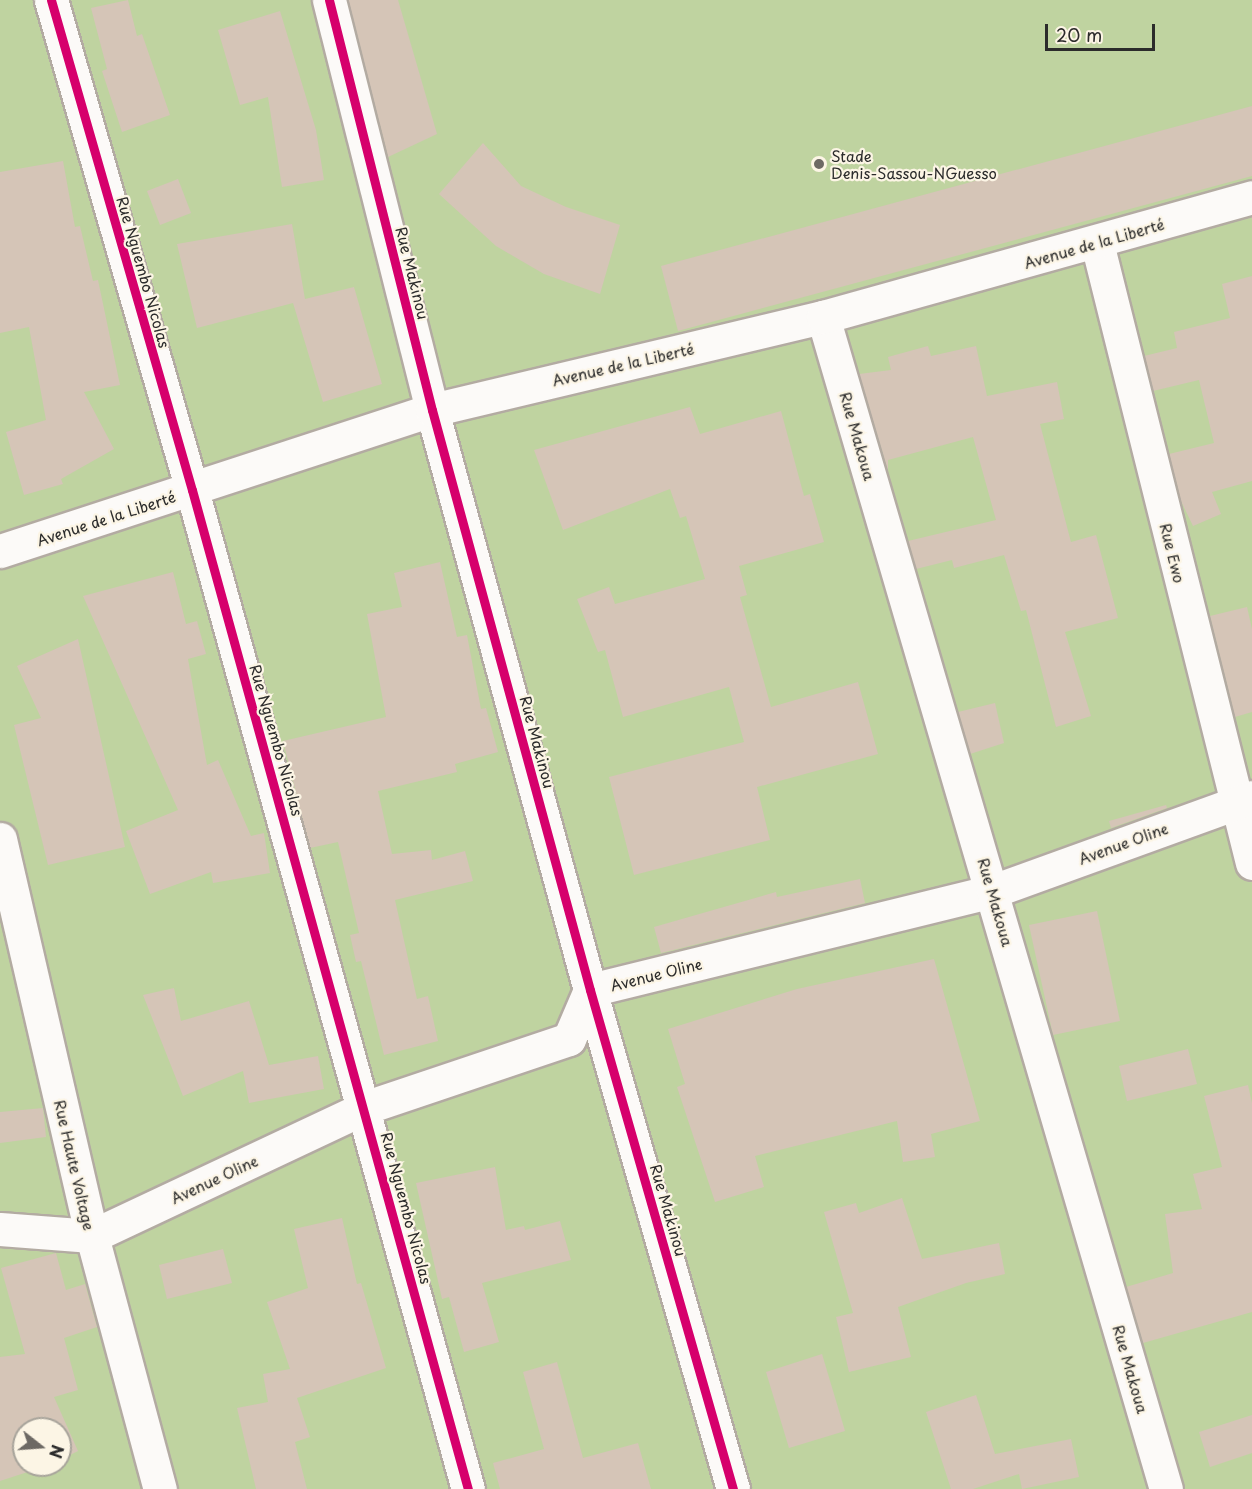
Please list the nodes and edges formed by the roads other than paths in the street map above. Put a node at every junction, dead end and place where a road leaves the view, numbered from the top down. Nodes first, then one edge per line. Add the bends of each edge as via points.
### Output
1 (51, 0) edge
2 (328, 0) edge
3 (1252, 197) edge
4 (1097, 243) junction
5 (823, 316) junction
6 (432, 410) junction
7 (192, 490) junction
8 (0, 551) edge
9 (1243, 800) edge
10 (0, 839) edge
11 (1252, 863) edge
12 (993, 891) junction
13 (590, 990) junction
14 (364, 1108) junction
15 (0, 1229) edge
16 (92, 1236) junction
17 (160, 1489) edge
18 (468, 1489) edge
19 (733, 1489) edge
20 (1166, 1489) edge

1 - 7 street, Rue Nguembo Nicolas
2 - 6 street, Rue Makinou
3 - 4 street, Avenue de la Liberté
4 - 5 street, Avenue de la Liberté
4 - 9 street, Rue Ewo
5 - 6 street, Avenue de la Liberté
5 - 12 street, Rue Makoua
6 - 7 street, Avenue de la Liberté
6 - 13 street, Rue Makinou
7 - 8 street, Avenue de la Liberté
7 - 14 street, Rue Nguembo Nicolas
9 - 11 street, Rue Ewo
9 - 12 street, Avenue Oline
10 - 16 street, Rue Haute Voltage
12 - 13 street, Avenue Oline
12 - 20 street, Rue Makoua
13 - 14 street, Avenue Oline via 569,1039
13 - 19 street, Rue Makinou
14 - 16 street, Avenue Oline
14 - 18 street, Rue Nguembo Nicolas
15 - 16 street, Avenue Oline
16 - 17 street, Rue Haute Voltage

